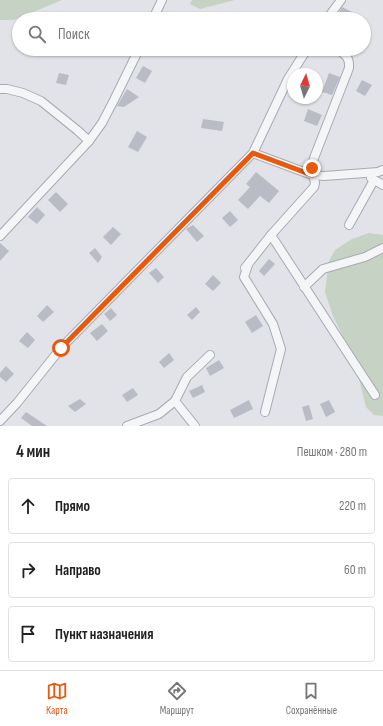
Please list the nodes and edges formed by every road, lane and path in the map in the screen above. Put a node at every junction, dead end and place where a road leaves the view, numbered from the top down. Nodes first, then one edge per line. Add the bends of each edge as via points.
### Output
1 (162, 0) edge
2 (341, 0) edge
3 (156, 12) edge
4 (332, 12) edge
5 (136, 56) edge
6 (302, 56) edge
7 (347, 56) edge
8 (0, 89) edge
9 (89, 141) junction
10 (253, 153) junction
11 (383, 170) edge
12 (365, 174) junction
13 (312, 175) junction
14 (374, 180) junction
15 (383, 185) edge
16 (349, 225) dead end
17 (271, 235) junction
18 (0, 236) edge
19 (383, 248) edge
20 (304, 287) junction
21 (210, 355) dead end
22 (375, 396) dead end
23 (175, 401) junction
24 (265, 412) dead end
25 (0, 421) edge
26 (127, 426) edge
27 (195, 426) edge

1 - 3 street
2 - 4 street
5 - 9 street via 102,123
6 - 10 street
7 - 13 street via 349,68 314,158
8 - 9 street via 24,93 41,101
9 - 18 street
10 - 13 street
10 - 25 street via 61,348
11 - 12 street
12 - 13 street
12 - 14 street
13 - 17 street via 314,188
14 - 15 street
14 - 16 street
17 - 20 street
17 - 24 street via 247,266 244,277 273,324 281,349
19 - 20 street via 323,269
20 - 22 street
21 - 23 street via 187,377
23 - 26 street via 159,414
23 - 27 street

